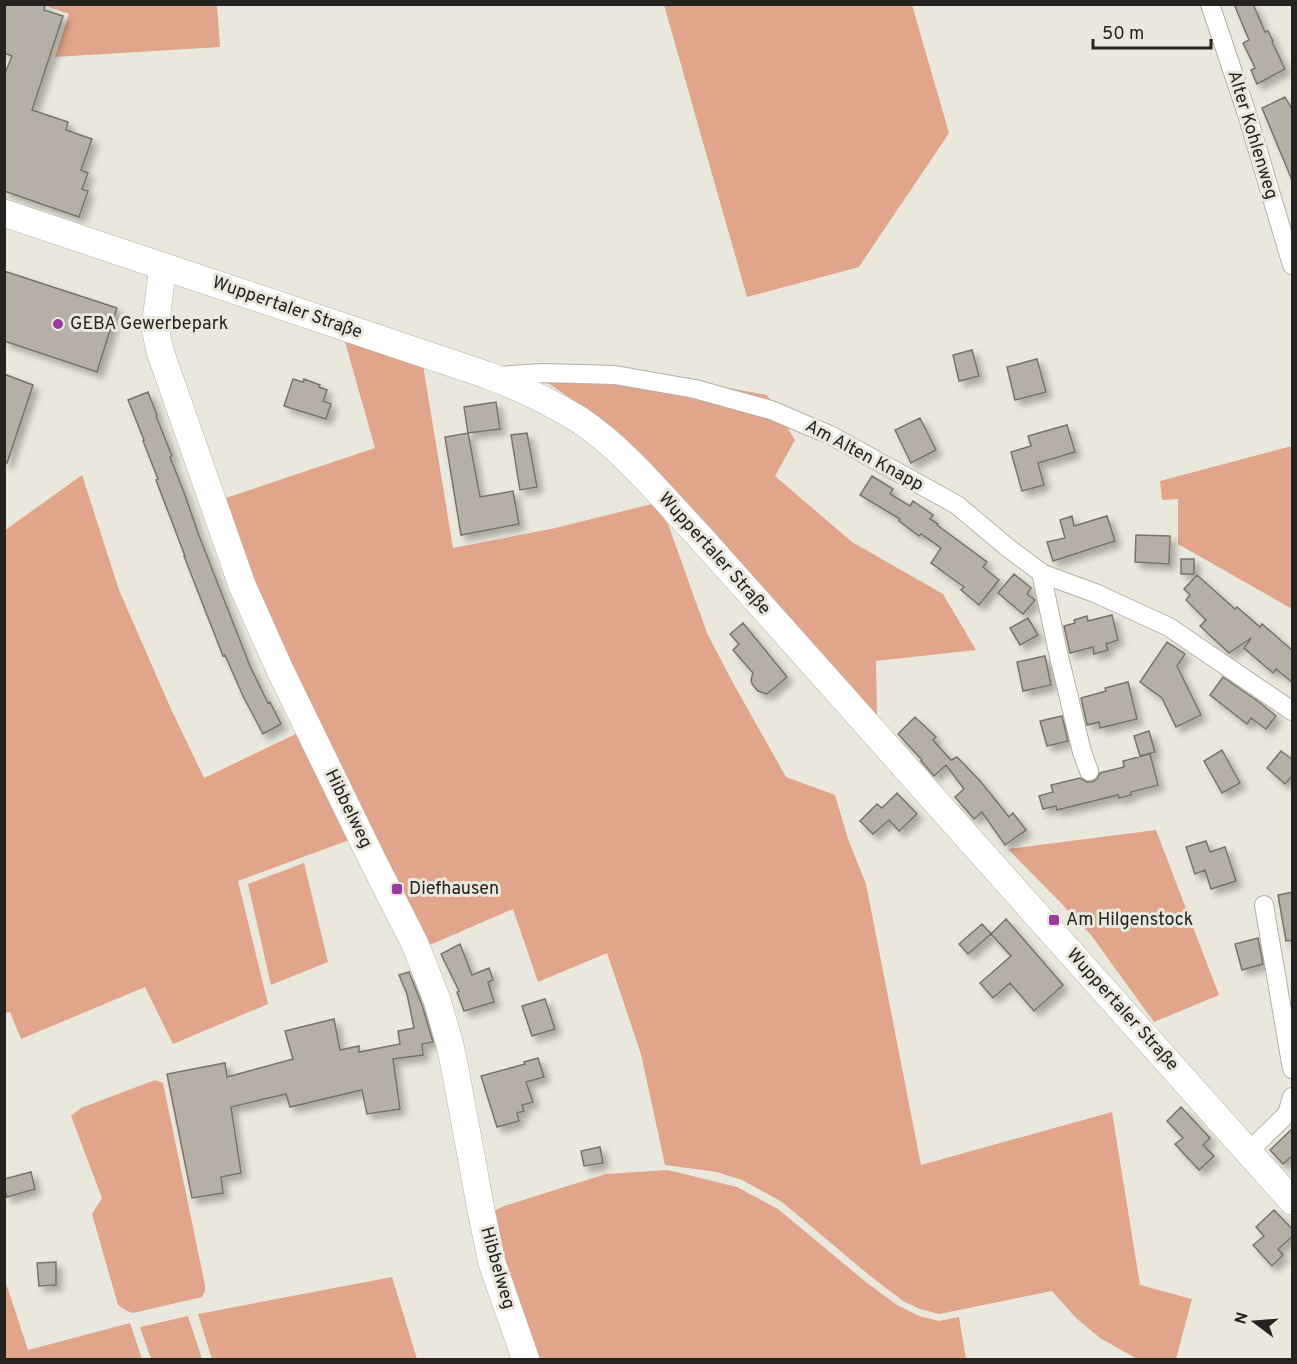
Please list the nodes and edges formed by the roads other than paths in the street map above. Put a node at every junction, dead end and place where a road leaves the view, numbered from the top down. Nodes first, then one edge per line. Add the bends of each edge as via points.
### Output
1 (1210, 4) edge
2 (4, 213) edge
3 (1293, 265) edge
4 (163, 266) junction
5 (487, 375) junction
6 (1041, 572) junction
7 (1293, 711) edge
8 (1089, 771) dead end
9 (1264, 905) dead end
10 (1293, 1069) edge
11 (1293, 1097) edge
12 (1249, 1151) junction
13 (1293, 1201) edge
14 (526, 1359) edge

1 - 3 street, Alter Kohlenweg
2 - 4 main road, Wuppertaler Straße
4 - 5 main road, Wuppertaler Straße
4 - 14 main road, Hibbelweg via 155,328 160,351 242,585 416,944 437,1000 450,1045 492,1263
5 - 6 street, Am Alten Knapp via 615,375 694,389 771,410 830,435 957,505
5 - 12 main road, Wuppertaler Straße via 545,399 619,451
6 - 7 street, Am Alten Knapp via 1169,627
6 - 8 street
9 - 10 street
11 - 12 street via 1287,1114
12 - 13 main road, Wuppertaler Straße

